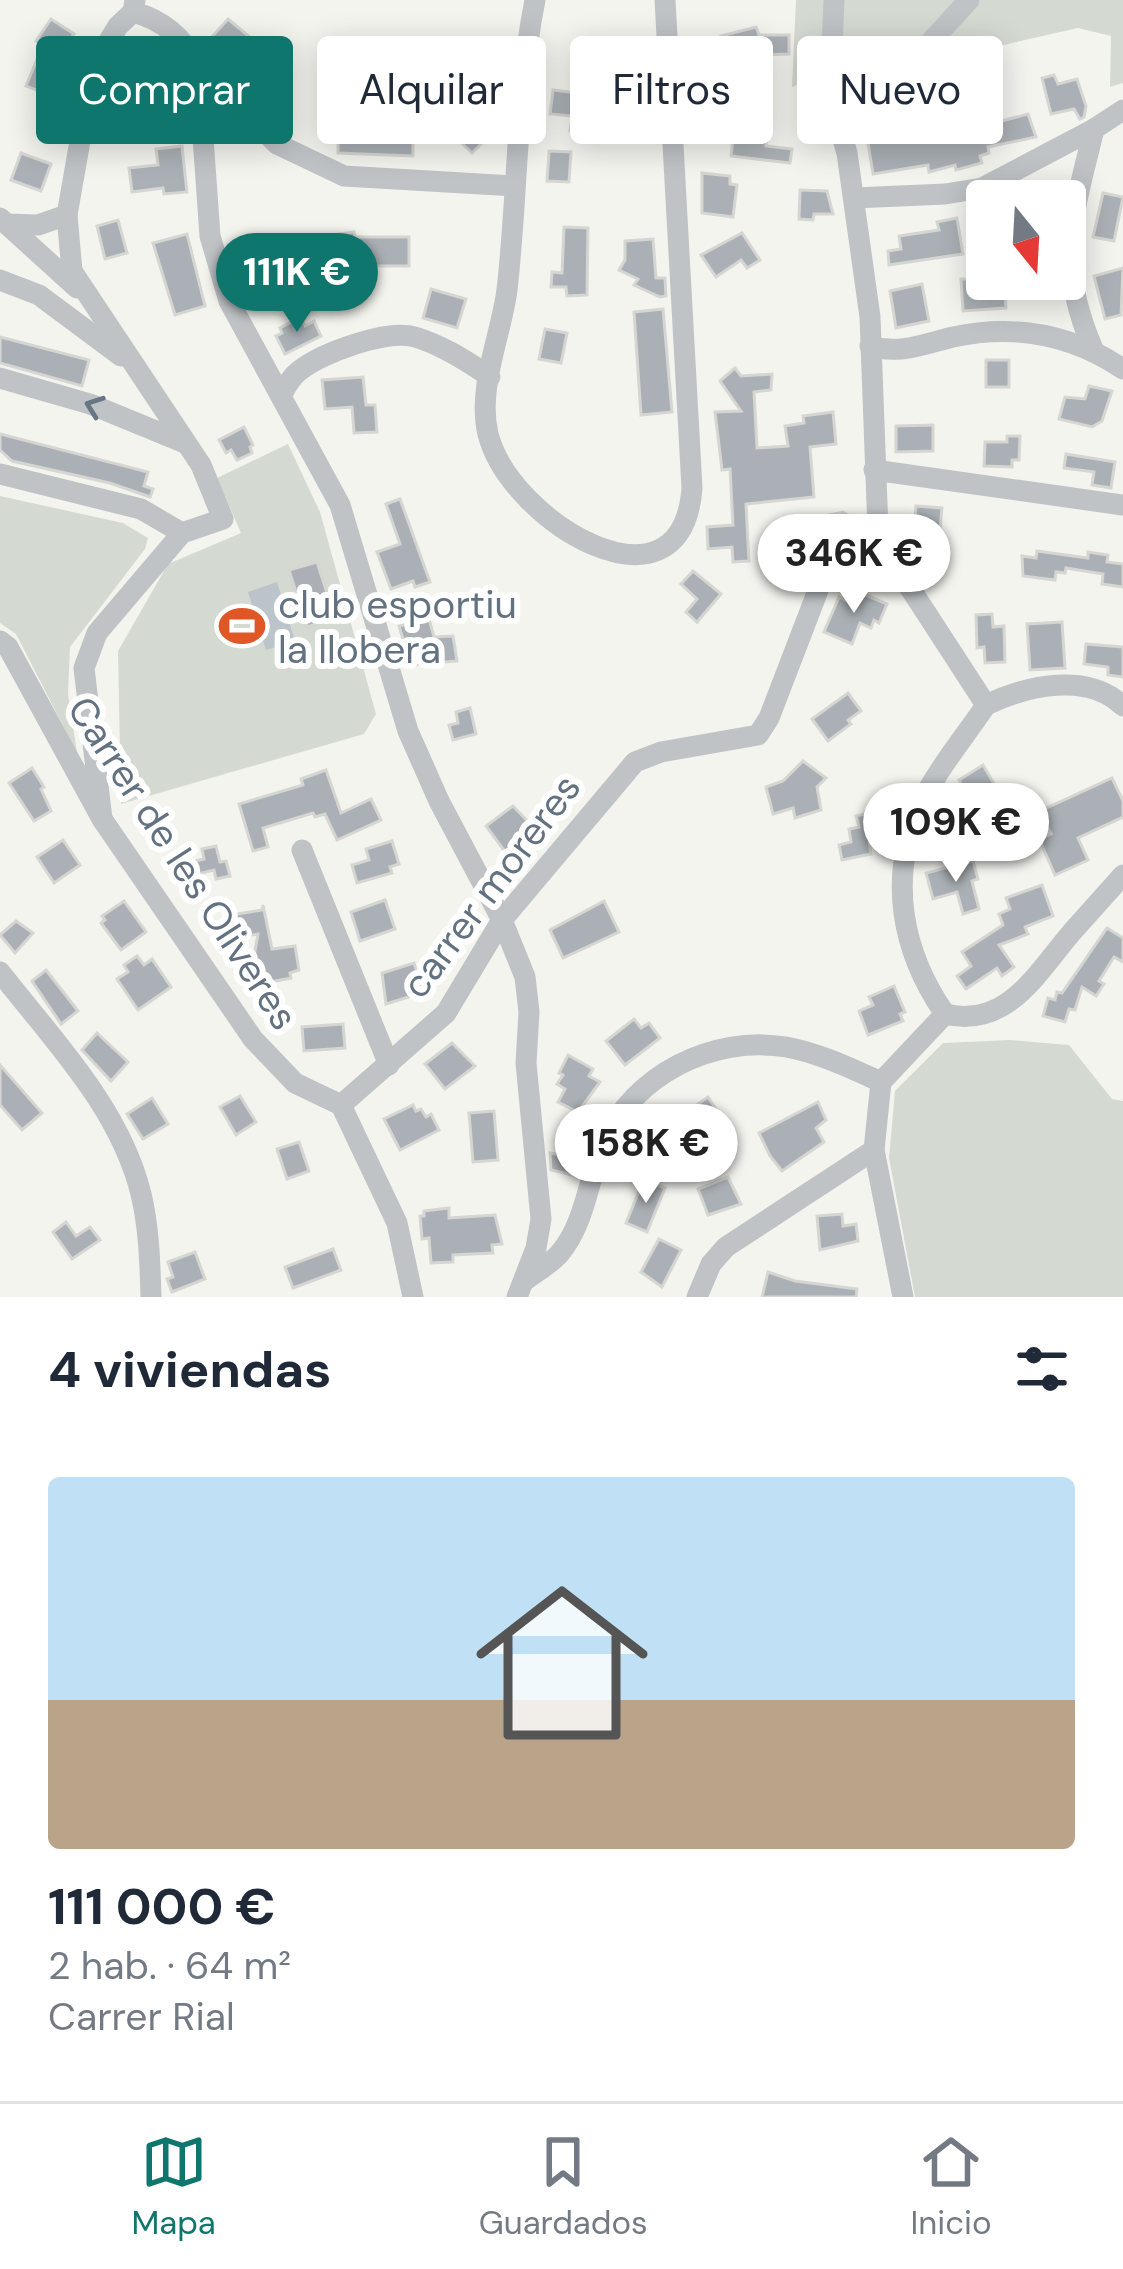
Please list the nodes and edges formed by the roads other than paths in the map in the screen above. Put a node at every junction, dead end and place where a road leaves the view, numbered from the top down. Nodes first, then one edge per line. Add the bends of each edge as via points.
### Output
1 (536, 0) edge
2 (665, 0) edge
3 (834, 0) edge
4 (969, 0) edge
5 (134, 6) edge
6 (178, 36) edge
7 (936, 36) edge
8 (1123, 110) edge
9 (1094, 129) junction
10 (203, 144) edge
11 (277, 144) edge
12 (513, 186) junction
13 (854, 198) junction
14 (67, 215) junction
15 (3, 221) edge
16 (0, 280) edge
17 (87, 296) junction
18 (870, 346) junction
19 (1093, 349) junction
20 (138, 369) junction
21 (1123, 369) edge
22 (490, 376) junction
23 (0, 378) edge
24 (283, 394) junction
25 (186, 443) junction
26 (874, 470) junction
27 (0, 474) edge
28 (1123, 506) edge
29 (182, 532) junction
30 (884, 548) junction
31 (0, 641) edge
32 (986, 705) junction
33 (1123, 706) edge
34 (101, 819) junction
35 (302, 850) dead end
36 (1123, 875) edge
37 (502, 920) junction
38 (0, 972) edge
39 (945, 1014) junction
40 (389, 1065) junction
41 (880, 1082) junction
42 (341, 1106) junction
43 (874, 1150) junction
44 (521, 1289) edge
45 (151, 1297) edge
46 (413, 1297) edge
47 (697, 1297) edge
48 (903, 1297) edge

1 - 12 street
2 - 22 street via 692,488 674,538 655,553 631,555 545,519 519,494 488,434
3 - 13 street via 830,94
4 - 7 street
5 - 6 street
5 - 14 street via 92,67
8 - 9 street
9 - 13 street via 982,188
9 - 19 street via 1068,254
10 - 24 street via 210,236 229,301
11 - 12 street via 344,176
12 - 22 street via 507,291
13 - 18 street
14 - 15 street via 38,225
14 - 17 street via 72,271
15 - 17 street
16 - 20 street via 39,296
17 - 20 street
18 - 19 street via 899,350 993,331
18 - 26 street
19 - 21 street
20 - 25 street
22 - 24 street via 410,335 317,359 293,375
25 -> 23 street
24 - 37 street via 340,505 408,730
25 - 29 street via 223,519
26 - 28 street
26 - 30 street
27 - 29 street via 141,508
29 - 34 street via 97,633 84,668
30 - 32 street
30 - 37 street, carrer moreres via 845,554 827,567 758,735 635,761
31 - 34 street, Carrer de les Oliveres
32 - 33 street via 1018,689 1062,685
32 - 39 street via 919,808 908,851 903,923 911,956
34 - 42 street, Carrer de les Oliveres via 272,1063
35 - 40 street
36 - 39 street via 1013,1002 981,1016
37 - 40 street, carrer moreres via 446,1013
37 - 44 street via 525,977 539,1177 541,1219
38 - 45 street via 94,1093 129,1158 147,1230
39 - 41 street
40 - 42 street, carrer moreres
41 - 43 street
41 - 44 street via 763,1045 718,1050 672,1068 619,1113 572,1234
42 - 46 street via 397,1222
43 - 47 street via 726,1247
43 - 48 street

